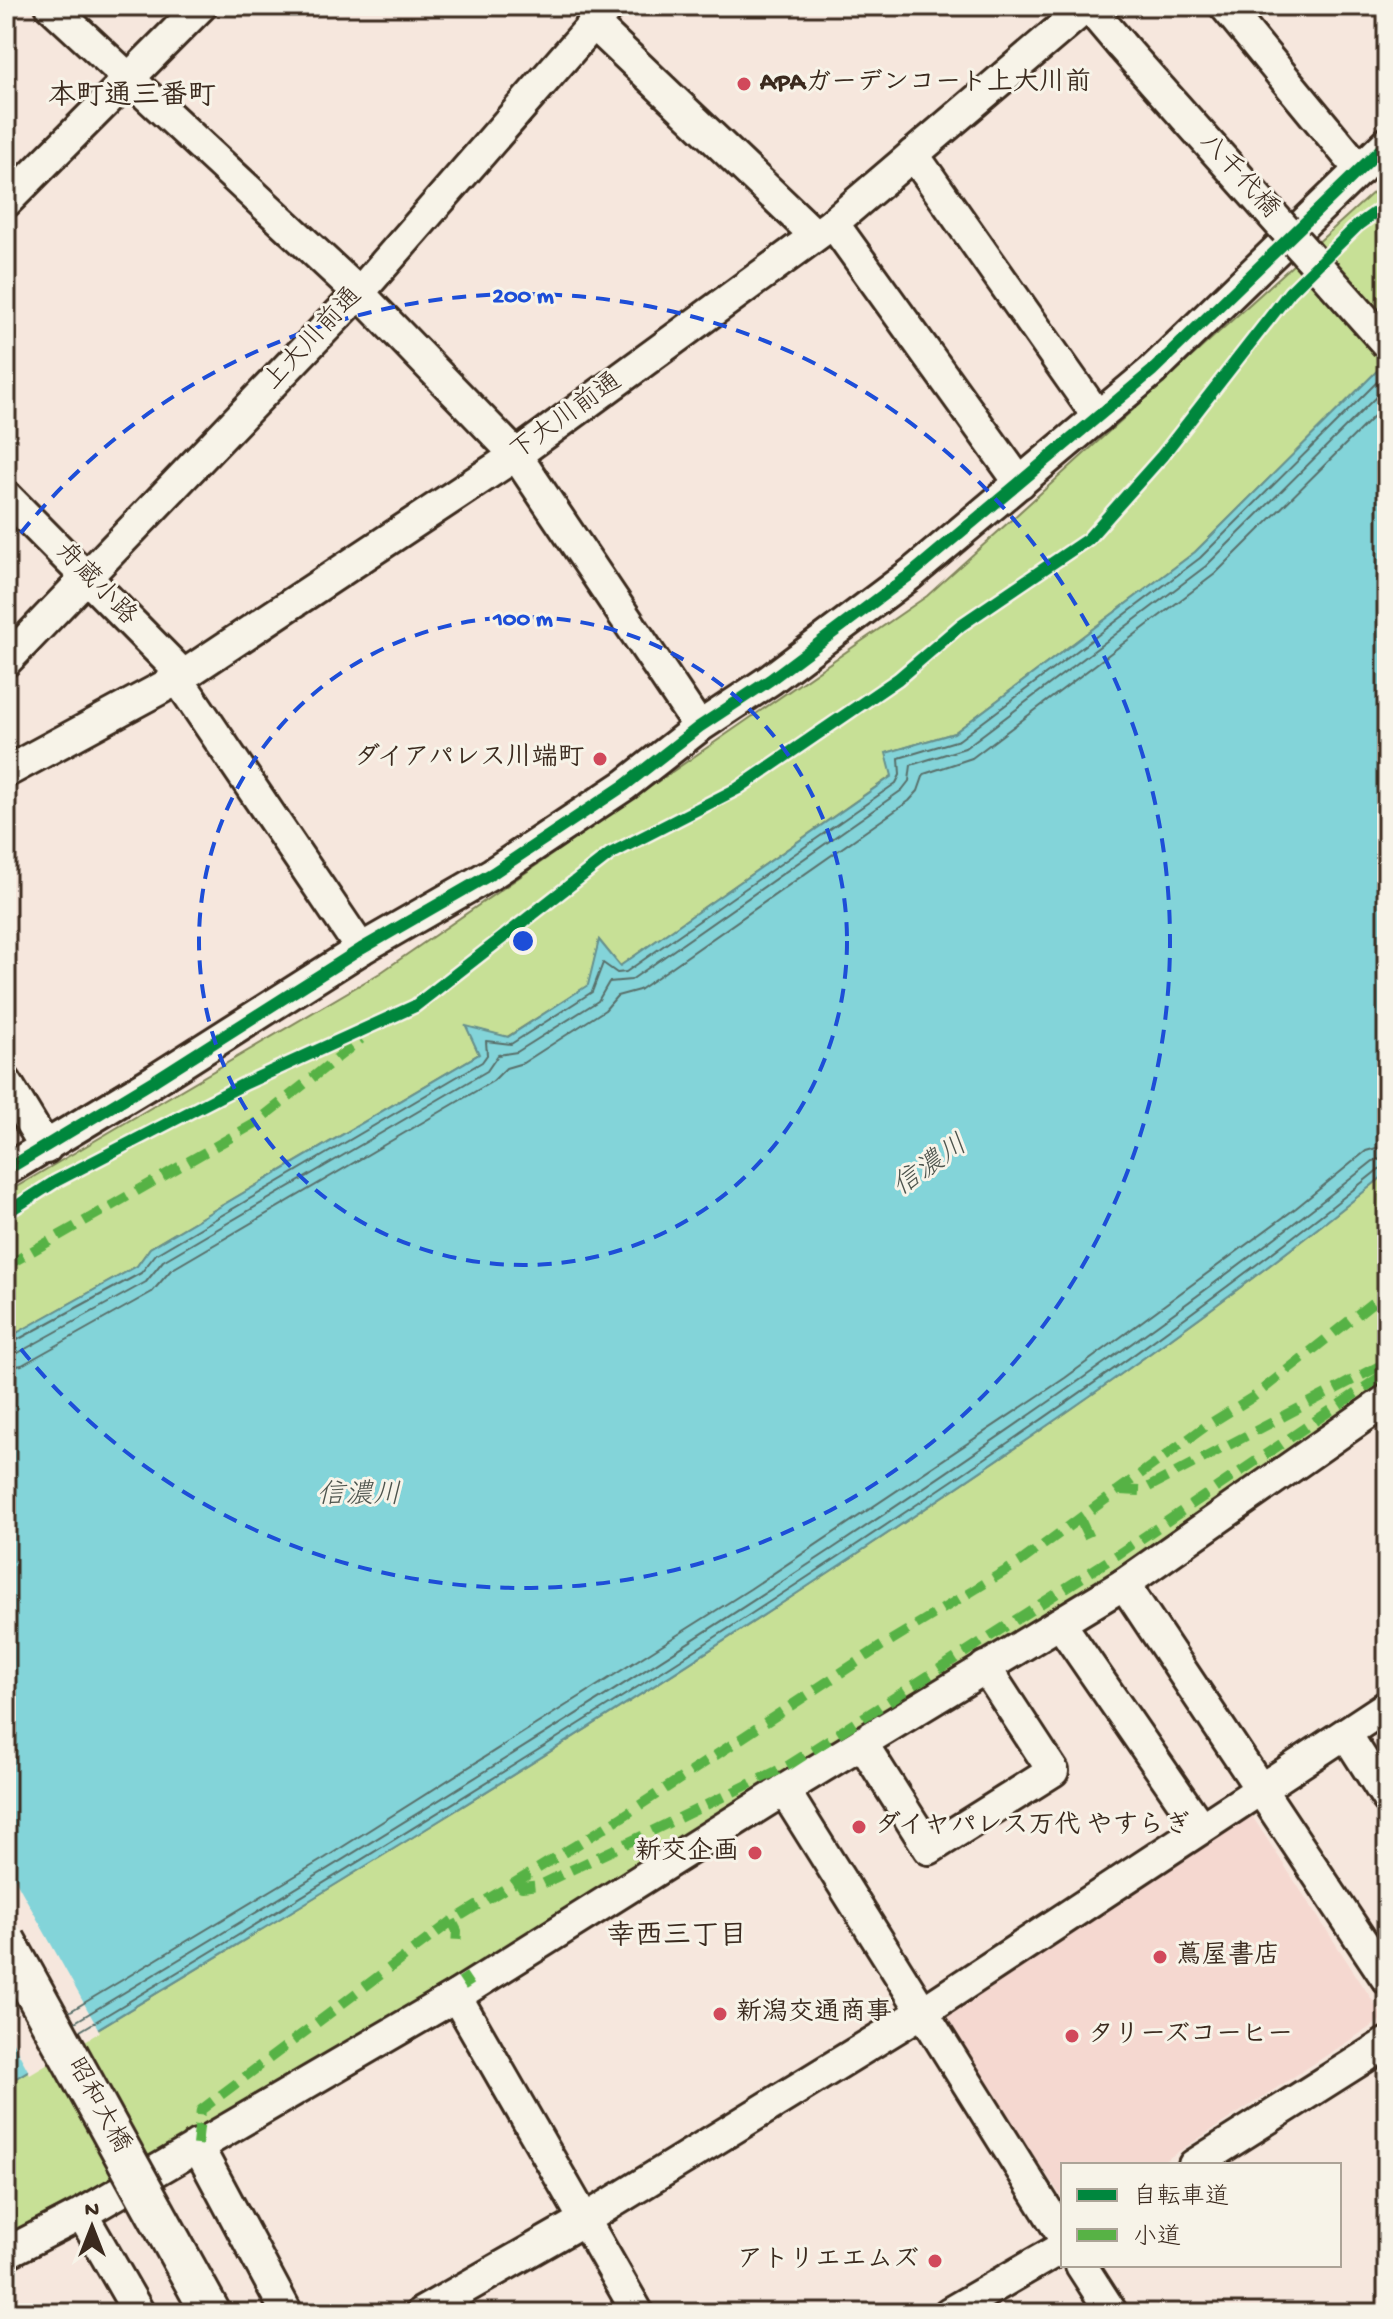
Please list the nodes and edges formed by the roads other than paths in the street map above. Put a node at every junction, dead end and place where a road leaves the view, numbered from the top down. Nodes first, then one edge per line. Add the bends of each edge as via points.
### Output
1 (51, 6) edge
2 (201, 6) edge
3 (1087, 6) edge
4 (1225, 6) edge
5 (601, 15) edge
6 (127, 77) junction
7 (1387, 143) edge
8 (913, 154) junction
9 (1360, 170) junction
10 (6, 202) edge
11 (824, 229) junction
12 (359, 293) junction
13 (1387, 344) edge
14 (1098, 417) junction
15 (516, 455) junction
16 (1020, 483) junction
17 (6, 496) edge
18 (89, 576) junction
19 (6, 661) edge
20 (180, 677) junction
21 (699, 727) junction
22 (6, 772) edge
23 (361, 949) junction
24 (6, 1082) edge
25 (46, 1148) junction
26 (6, 1170) edge
27 (1387, 1400) edge
28 (1124, 1584) junction
29 (1060, 1623) junction
30 (985, 1667) junction
31 (1387, 1706) edge
32 (1346, 1734) junction
33 (862, 1743) junction
34 (784, 1790) junction
35 (1263, 1790) junction
36 (1387, 1798) edge
37 (1201, 1828) junction
38 (6, 1941) edge
39 (1387, 1979) edge
40 (456, 1996) junction
41 (924, 2011) junction
42 (1387, 2043) edge
43 (197, 2145) junction
44 (1197, 2163) edge
45 (82, 2214) junction
46 (584, 2220) junction
47 (1061, 2233) edge
48 (1061, 2248) edge
49 (6, 2253) edge
50 (1082, 2267) edge
51 (139, 2313) edge
52 (211, 2313) edge
53 (287, 2313) edge
54 (421, 2313) edge
55 (638, 2313) edge
56 (949, 2313) edge
57 (1112, 2313) edge

1 - 6 street
2 - 6 street
3 - 8 street, 下大川前通
3 - 13 street, 八千代橋, bridge
4 - 9 street
5 - 11 street
5 - 12 street, 上大川前通
6 - 10 street
6 - 12 street
7 - 9 street
8 - 11 street, 下大川前通
8 - 14 street
9 - 14 street
11 - 15 street, 下大川前通
11 - 16 street
12 - 15 street
12 - 18 street, 上大川前通
14 - 16 street
15 - 20 street, 下大川前通
15 - 21 street
16 - 21 street via 911,574
17 - 18 street, 舟蔵小路
18 - 19 street, 上大川前通
18 - 20 street, 舟蔵小路
20 - 22 street, 下大川前通
20 - 23 street, 舟蔵小路
21 - 23 street via 625,785 493,873
23 - 25 street
24 - 25 street
25 - 26 street
27 - 28 street
28 - 29 street
28 - 35 street
29 - 30 street
29 - 37 street
30 - 33 street
30 - 33 street via 1053,1771 929,1849
31 - 32 street
32 - 35 street
32 - 36 street
33 - 34 street
34 - 40 street
34 - 41 street
35 - 37 street
35 - 39 street
37 - 41 street
38 - 52 main road, 昭和大橋, bridge
40 - 43 street
40 - 46 street
41 - 46 street
41 - 47 street
42 - 44 street
43 - 45 street
43 - 53 street
45 - 49 street
45 - 51 street
46 - 54 street
46 - 55 street
48 - 56 street
50 - 57 street

